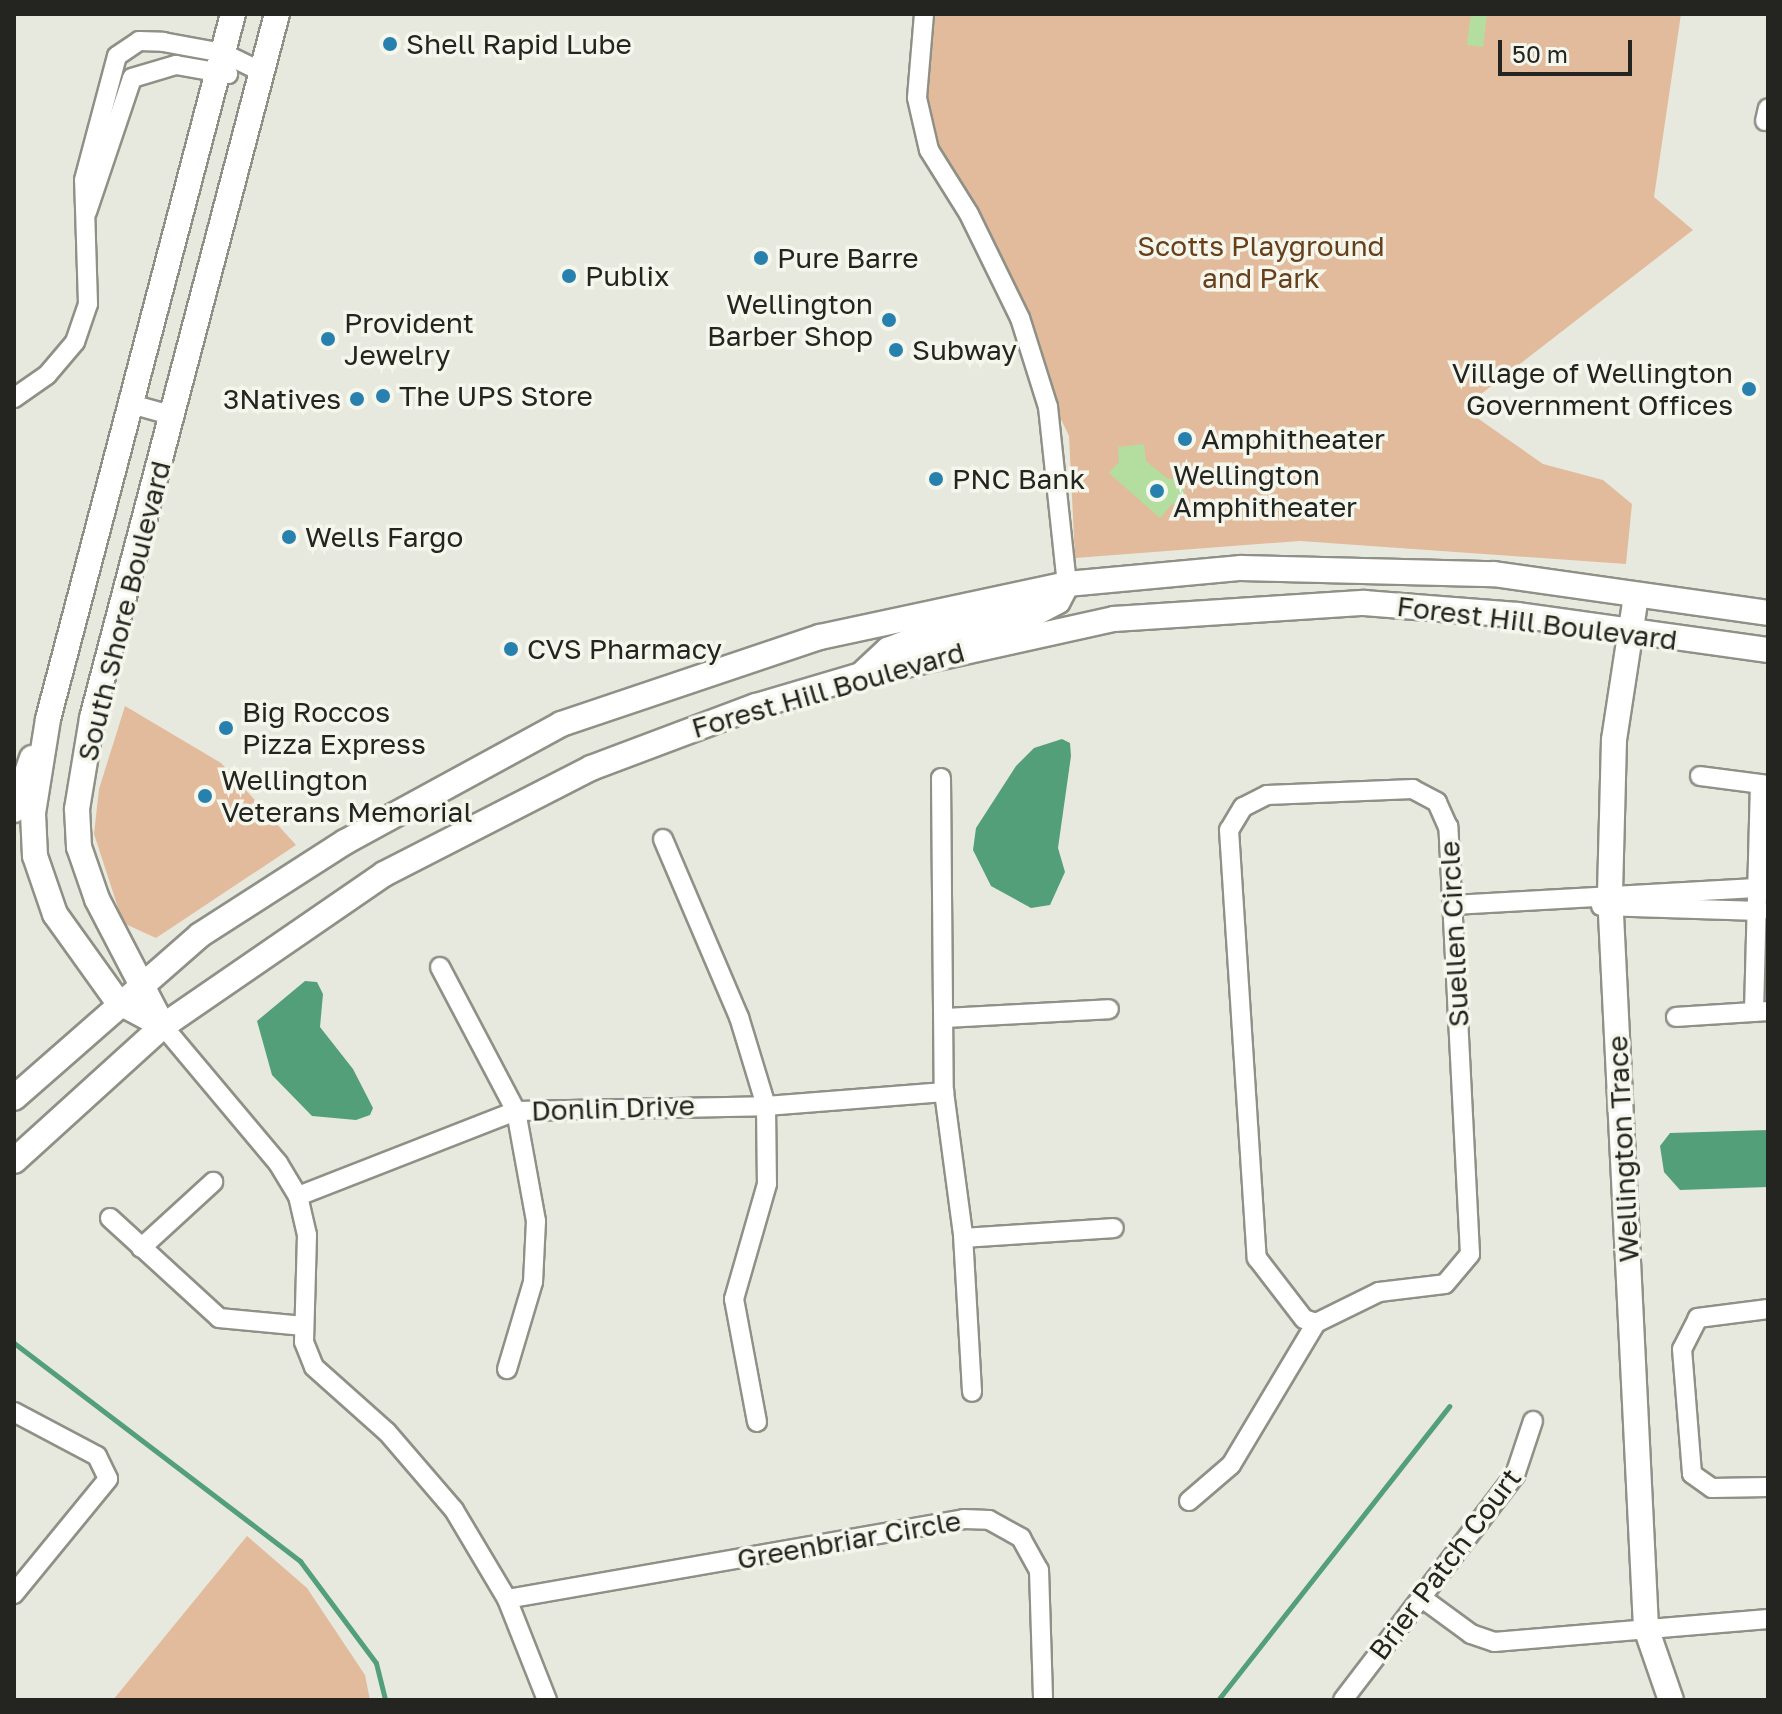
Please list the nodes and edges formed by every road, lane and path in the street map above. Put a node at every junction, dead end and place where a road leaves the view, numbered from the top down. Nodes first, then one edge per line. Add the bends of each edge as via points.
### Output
1 (233, 14) edge
2 (277, 14) edge
3 (924, 14) edge
4 (220, 65) junction
5 (255, 71) junction
6 (87, 212) junction
7 (14, 398) edge
8 (131, 404) junction
9 (174, 416) junction
10 (1067, 584) junction
11 (1636, 596) junction
12 (1768, 613) edge
13 (1630, 635) junction
14 (1768, 650) edge
15 (863, 674) junction
16 (48, 719) junction
17 (1700, 776) dead end
18 (941, 778) dead end
19 (1764, 785) edge
20 (14, 810) edge
21 (663, 839) dead end
22 (1761, 888) junction
23 (1610, 901) junction
24 (1453, 905) junction
25 (1760, 911) junction
26 (440, 967) dead end
27 (144, 980) junction
28 (118, 1002) junction
29 (1109, 1009) dead end
30 (1761, 1012) edge
31 (1676, 1017) dead end
32 (945, 1018) junction
33 (163, 1026) junction
34 (944, 1092) junction
35 (14, 1098) edge
36 (766, 1106) junction
37 (516, 1111) junction
38 (14, 1161) edge
39 (213, 1182) dead end
40 (298, 1196) junction
41 (110, 1218) dead end
42 (1114, 1228) dead end
43 (964, 1238) junction
44 (141, 1248) junction
45 (1768, 1309) edge
46 (1316, 1323) junction
47 (304, 1326) junction
48 (507, 1369) dead end
49 (972, 1392) dead end
50 (14, 1412) edge
51 (1533, 1421) dead end
52 (757, 1422) dead end
53 (1768, 1487) edge
54 (1189, 1501) dead end
55 (14, 1594) edge
56 (1422, 1598) junction
57 (507, 1599) junction
58 (1768, 1619) edge
59 (1646, 1628) junction
60 (547, 1700) edge
61 (1043, 1700) edge
62 (1343, 1700) edge
63 (1671, 1700) edge

1 - 4 main road, South Shore Boulevard
2 - 5 main road, South Shore Boulevard
3 - 10 street via 917,98 929,150 969,214 1020,318 1048,407
4 - 5 street
4 - 6 street via 176,65 132,78
4 - 6 street via 139,41 117,56 84,180
4 - 8 main road, South Shore Boulevard
5 - 9 main road, South Shore Boulevard
6 - 7 street via 88,304 75,342 47,375
8 - 9 street
8 - 16 main road, South Shore Boulevard
9 - 27 main road, South Shore Boulevard via 92,718 77,809 79,847 97,899
10 - 11 main road, Forest Hill Boulevard via 1241,568 1336,567 1494,574
10 - 15 main road via 1058,601 1034,614 910,641 888,650
10 - 27 main road, Forest Hill Boulevard via 820,637 561,724 274,884
11 - 12 main road, Forest Hill Boulevard
11 - 13 main road, Wellington Trace
13 - 14 main road, Forest Hill Boulevard
13 - 15 main road, Forest Hill Boulevard via 1518,615 1364,603 1114,619
13 - 23 main road, Wellington Trace via 1614,740
15 - 33 main road, Forest Hill Boulevard via 673,735 511,806 309,920
16 - 20 main road
16 - 28 main road, South Shore Boulevard via 33,813 35,856 55,914
17 - 19 street
18 - 32 street
19 - 22 street
21 - 36 street via 739,1017
22 - 23 street
22 - 25 street
23 - 24 street
23 - 25 street
23 - 59 main road, Wellington Trace
24 - 46 street, Suellen Circle via 1470,1254 1445,1284 1379,1292
24 - 46 street, Suellen Circle via 1444,814 1413,789 1267,795 1243,807 1229,830 1257,1258 1304,1319
25 - 30 street
26 - 37 street
27 - 28 main road, Forest Hill Boulevard
27 - 33 main road, South Shore Boulevard
28 - 33 main road, South Shore Boulevard
28 - 35 main road, Forest Hill Boulevard
29 - 32 street
30 - 31 street
32 - 34 street
33 - 38 main road, Forest Hill Boulevard
33 - 40 street via 278,1163
34 - 36 street, Donlin Drive
34 - 43 street
36 - 37 street, Donlin Drive
36 - 52 street via 767,1184 734,1299
37 - 40 street, Donlin Drive
37 - 48 street via 536,1221 533,1282
39 - 44 street
40 - 47 street via 307,1235
41 - 44 street
42 - 43 street
43 - 49 street
44 - 47 street via 219,1318
45 - 53 street via 1710,1313 1684,1337 1687,1463 1701,1482 1725,1489
46 - 54 street via 1231,1465
47 - 57 street via 314,1367 422,1470
50 - 55 street via 97,1456 108,1479
51 - 56 street, Brier Patch Court via 1515,1475
56 - 59 street via 1471,1634 1494,1642
56 - 62 street, Brier Patch Court
57 - 60 street
57 - 61 street, Greenbriar Circle via 964,1519 989,1520 1021,1538 1039,1570
58 - 59 street
59 - 63 main road, Wellington Trace

